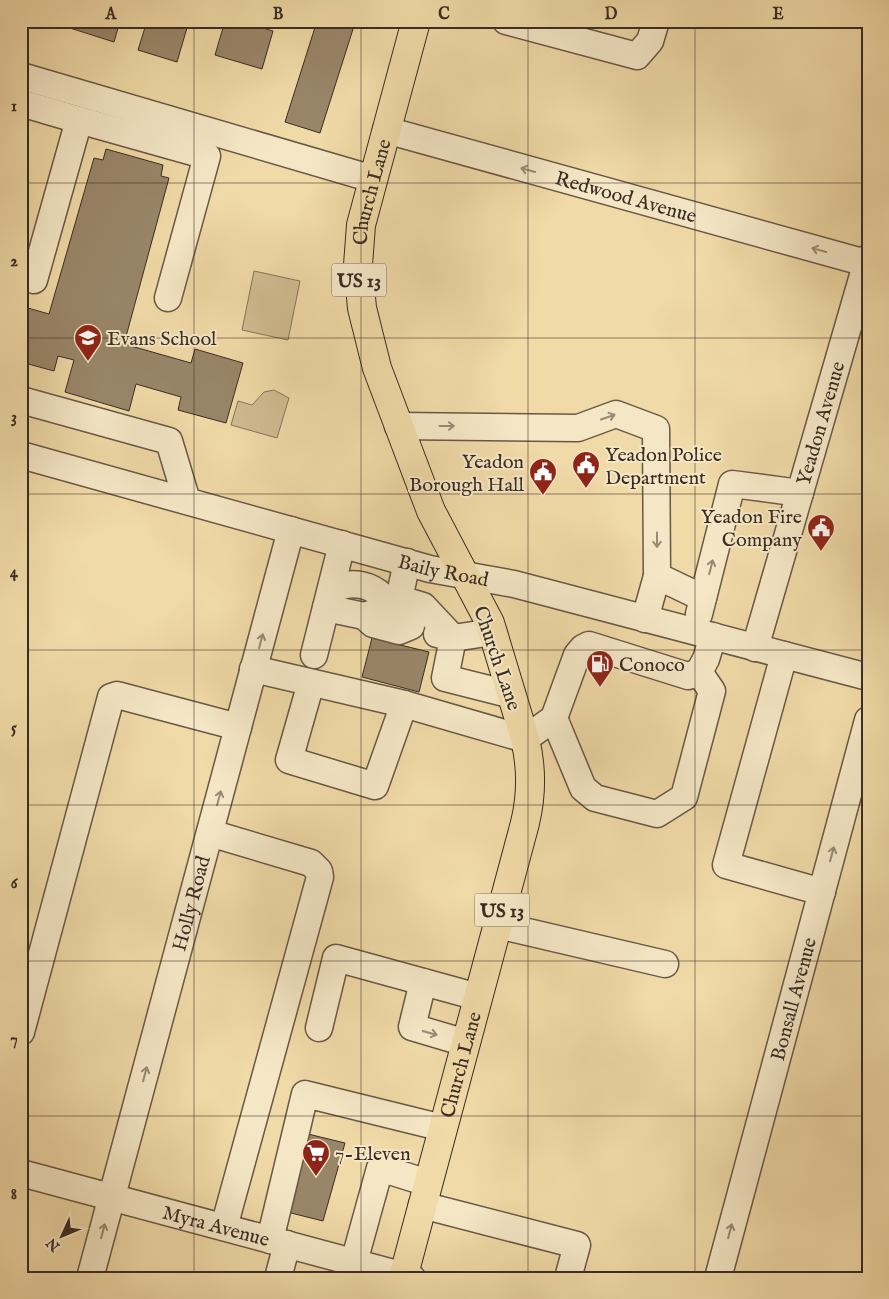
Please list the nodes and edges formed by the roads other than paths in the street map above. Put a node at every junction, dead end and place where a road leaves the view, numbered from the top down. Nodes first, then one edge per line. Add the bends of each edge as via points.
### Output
1 (416, 21) edge
2 (506, 21) edge
3 (656, 21) edge
4 (21, 76) edge
5 (21, 103) edge
6 (79, 120) junction
7 (386, 130) junction
8 (373, 179) junction
9 (867, 261) edge
10 (21, 276) edge
11 (168, 298) dead end
12 (21, 400) edge
13 (398, 426) junction
14 (21, 456) edge
15 (800, 493) junction
16 (187, 501) junction
17 (291, 530) junction
18 (342, 544) junction
19 (407, 562) junction
20 (465, 575) junction
21 (657, 576) junction
22 (332, 593) junction
23 (390, 598) junction
24 (703, 598) junction
25 (646, 619) junction
26 (493, 632) junction
27 (703, 634) junction
28 (453, 638) junction
29 (755, 648) junction
30 (314, 655) dead end
31 (784, 655) junction
32 (254, 669) junction
33 (699, 672) junction
34 (868, 678) edge
35 (311, 683) junction
36 (512, 695) junction
37 (404, 704) junction
38 (554, 718) junction
39 (868, 720) edge
40 (238, 727) junction
41 (525, 739) junction
42 (210, 833) junction
43 (822, 892) junction
44 (498, 926) junction
45 (665, 964) dead end
46 (423, 982) junction
47 (478, 997) junction
48 (319, 1028) dead end
49 (21, 1032) edge
50 (466, 1043) junction
51 (443, 1128) junction
52 (21, 1174) edge
53 (425, 1194) junction
54 (112, 1197) junction
55 (224, 1227) junction
56 (278, 1242) junction
57 (346, 1267) edge
58 (406, 1277) edge
59 (90, 1278) edge
60 (278, 1278) edge
61 (568, 1278) edge
62 (718, 1278) edge

1 - 7 main road, Church Lane / US 13
2 - 3 street via 637,56 650,41
4 - 8 street
5 - 6 street
6 - 10 street via 34,280
6 - 11 street via 207,156
7 - 8 main road, Church Lane / US 13
9 -> 7 street, Redwood Avenue
8 - 13 main road, Church Lane / US 13 via 361,225 359,287 370,347
9 - 15 street, Yeadon Avenue
12 - 16 street via 169,442
13 - 20 main road, Church Lane / US 13 via 430,511
13 -> 21 street via 578,428 616,414 656,429
14 - 16 street, Baily Road
24 -> 15 street via 732,484
15 - 29 street, Yeadon Avenue
16 - 17 street, Baily Road
17 - 18 street, Baily Road
32 -> 17 street, Holly Road
18 - 19 street, Baily Road
18 - 22 street
19 - 20 street, Baily Road
19 - 23 street
20 - 25 street, Baily Road via 514,584
20 - 26 main road, Church Lane / US 13
21 - 24 street
21 - 25 street
22 - 23 street via 372,601
22 - 28 street via 373,624 399,630 411,626
22 - 30 street
23 - 28 street via 423,606
24 - 27 street
25 - 27 street, Baily Road
26 - 28 street
26 - 36 main road, Church Lane / US 13
27 - 29 street, Baily Road
27 - 33 street via 706,659
28 - 36 street via 445,678
29 - 31 street, Baily Road
31 - 34 street, Baily Road
31 - 43 street via 726,865
32 - 35 street
32 - 40 street, Holly Road
33 - 38 street via 688,676 589,645 577,655
33 - 38 street via 712,691 684,797 657,814 595,798 583,788
35 - 37 street
35 - 37 street via 289,760 374,786
36 - 41 main road, Church Lane / US 13
37 - 41 street
38 - 41 street
43 -> 39 street, Bonsall Avenue
42 -> 40 street, Holly Road
40 - 49 street via 117,695 111,697
41 - 44 main road, Church Lane / US 13 via 531,768 529,809
54 -> 42 street, Holly Road
42 - 55 street via 311,863 320,877
62 -> 43 street, Bonsall Avenue
44 - 45 street
44 - 47 main road, Church Lane / US 13
46 - 47 street
46 - 48 street via 336,958
46 -> 50 street via 412,1027
47 - 50 main road, Church Lane / US 13
50 - 51 main road, Church Lane / US 13
51 - 53 main road, Church Lane / US 13
51 - 56 street via 305,1094
52 - 54 street, Myra Avenue
53 - 57 street via 380,1168
53 - 58 main road, Church Lane / US 13
53 - 61 street via 577,1245
54 - 55 street, Myra Avenue
59 -> 54 street, Holly Road
55 - 56 street, Myra Avenue
56 - 57 street, Myra Avenue
56 - 60 street
57 - 58 street, Myra Avenue

